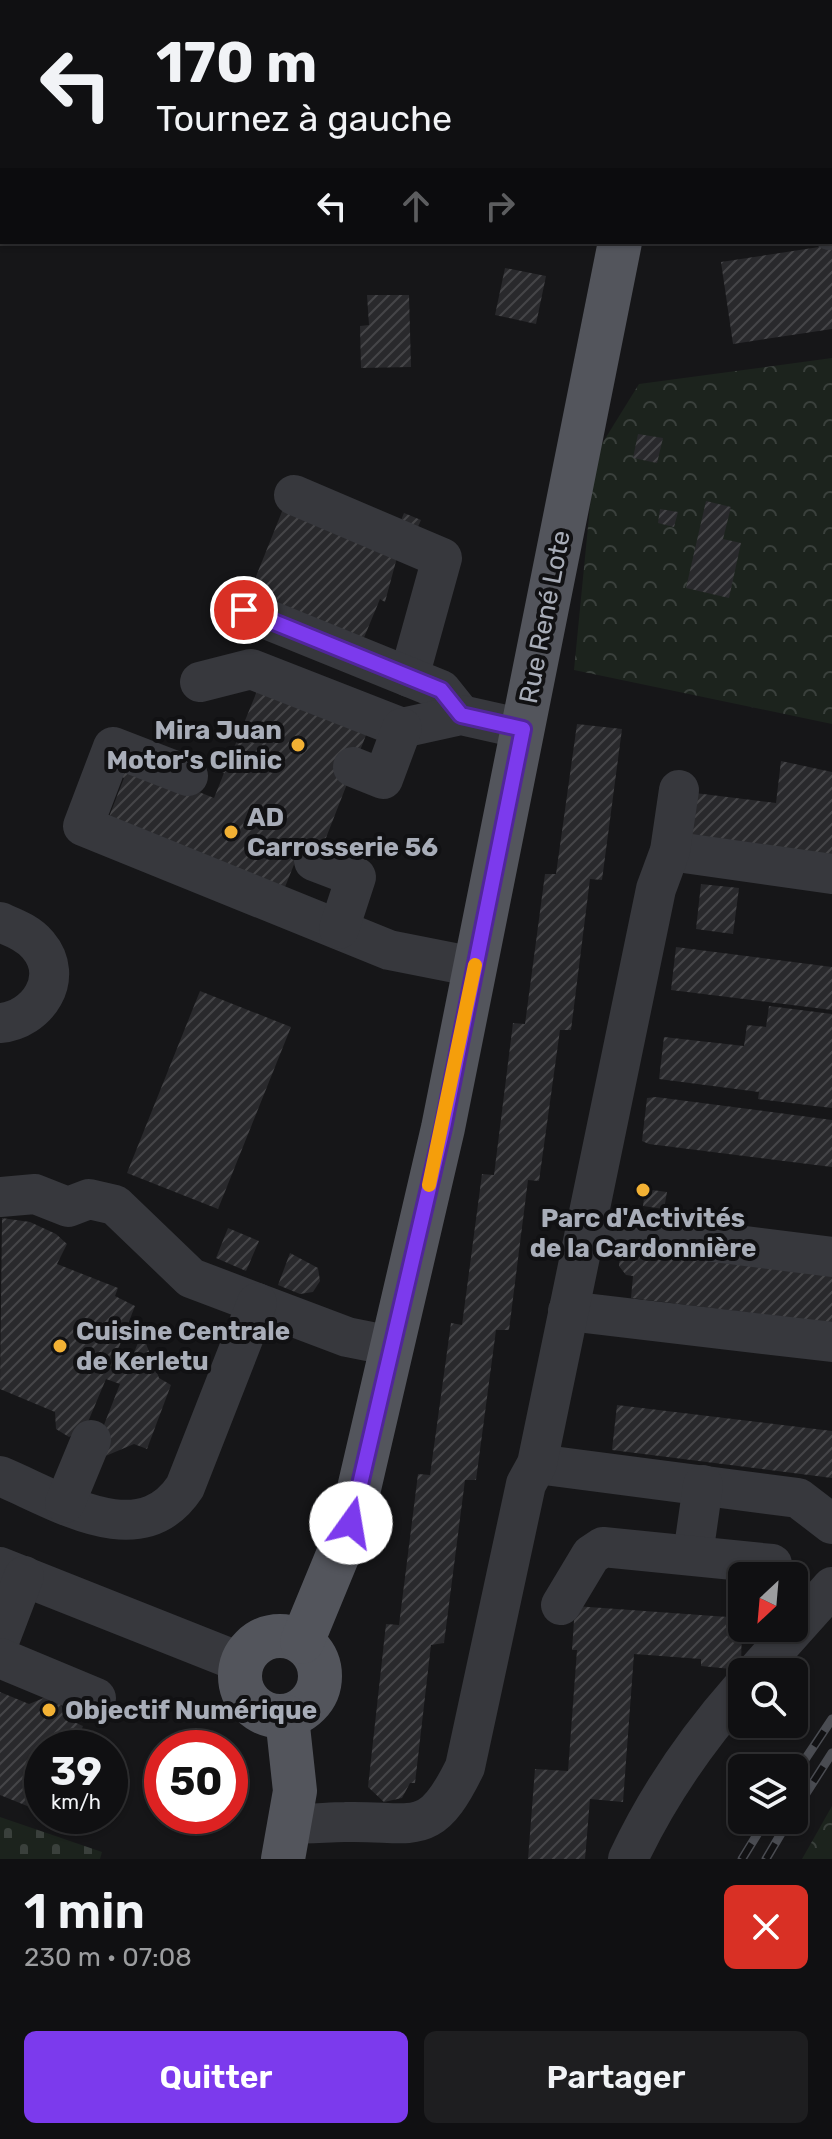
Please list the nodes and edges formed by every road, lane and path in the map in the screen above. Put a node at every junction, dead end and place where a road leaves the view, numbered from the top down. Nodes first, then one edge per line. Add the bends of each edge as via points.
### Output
1 (620, 244) edge
2 (294, 495) dead end
3 (244, 610) dead end
4 (409, 677) junction
5 (200, 682) dead end
6 (461, 715) junction
7 (402, 728) junction
8 (523, 729) junction
9 (353, 767) dead end
10 (188, 776) dead end
11 (679, 790) dead end
12 (670, 851) junction
13 (314, 861) dead end
14 (832, 874) edge
15 (0, 922) edge
16 (339, 929) junction
17 (475, 967) junction
18 (0, 1023) edge
19 (0, 1197) edge
20 (586, 1226) junction
21 (832, 1257) edge
22 (257, 1303) junction
23 (568, 1311) junction
24 (832, 1342) edge
25 (392, 1346) junction
26 (91, 1440) dead end
27 (537, 1464) junction
28 (0, 1476) edge
29 (703, 1485) junction
30 (65, 1503) junction
31 (832, 1524) edge
32 (693, 1555) junction
33 (754, 1562) edge
34 (12, 1572) edge
35 (832, 1587) edge
36 (561, 1605) dead end
37 (0, 1639) edge
38 (302, 1642) junction
39 (0, 1658) edge
40 (769, 1658) edge
41 (242, 1663) junction
42 (96, 1698) dead end
43 (728, 1706) edge
44 (287, 1717) junction
45 (287, 1841) edge
46 (628, 1859) edge

1 - 8 main road, Rue René Lote
2 - 4 street via 442,558
3 - 4 street
4 - 6 street via 441,690
5 - 7 street via 251,669
6 - 7 street
6 - 8 street
7 - 9 street via 383,779
8 - 17 main road, Rue René Lote
10 - 16 street via 113,747 83,826
11 - 12 street
12 - 14 street
12 - 20 street via 656,889
13 - 16 street via 356,877
15 - 18 street via 40,947 48,977 35,1010
16 - 17 street via 389,950
17 - 25 main road, Rue René Lote
19 - 22 street via 35,1194 68,1207 89,1199 115,1205 191,1278
20 - 21 street
20 - 23 street
22 - 25 street via 347,1337
22 - 30 street via 185,1487 173,1505 144,1520 126,1521 103,1519
23 - 24 street
23 - 27 street
25 - 38 main road, Rue René Lote via 351,1523
26 - 30 street
27 - 29 street
27 - 45 street via 526,1484 473,1740 443,1807 426,1821 408,1825
28 - 30 street
29 - 31 street via 798,1498
29 - 32 street
32 - 33 street
32 - 36 street via 603,1547 591,1555
34 - 37 street
34 - 41 street
35 - 40 street
38 - 41 main road via 289,1636 260,1641
38 - 44 main road via 321,1668 321,1684 303,1711
39 - 42 street
41 - 44 main road via 239,1680 244,1696 255,1709
43 - 46 street via 681,1767
44 - 45 main road via 295,1791

